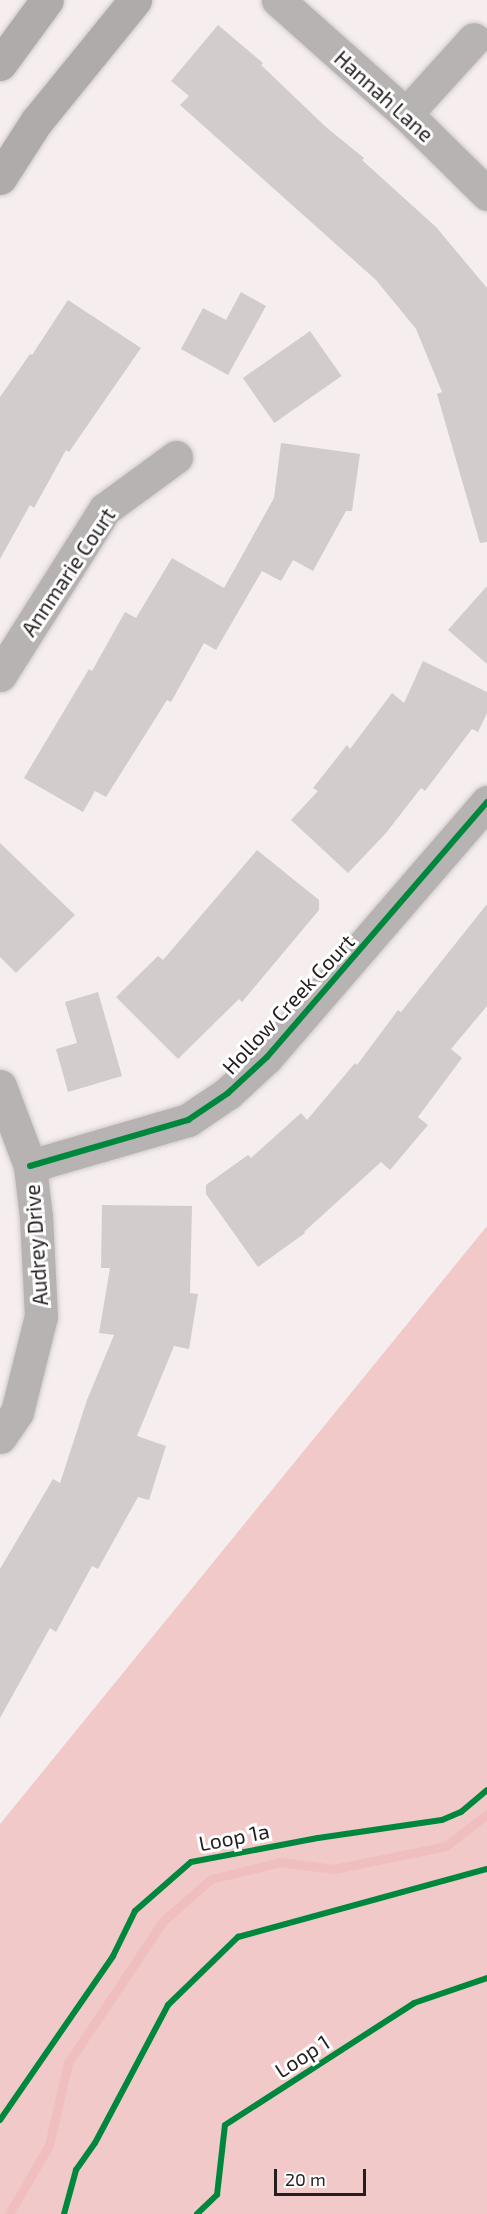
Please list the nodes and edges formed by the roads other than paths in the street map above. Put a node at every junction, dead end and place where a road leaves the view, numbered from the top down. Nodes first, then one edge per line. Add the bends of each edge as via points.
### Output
1 (47, 0) edge
2 (135, 0) edge
3 (278, 0) edge
4 (474, 39) dead end
5 (0, 64) edge
6 (406, 114) junction
7 (0, 178) edge
8 (487, 194) edge
9 (176, 457) dead end
10 (0, 675) edge
11 (487, 802) edge
12 (0, 1086) edge
13 (30, 1166) junction
14 (0, 1437) edge

1 - 5 main road
2 - 7 main road via 36,122
3 - 6 street, Hannah Lane
4 - 6 street
6 - 8 street, Hannah Lane
9 - 10 street, Annmarie Court via 105,509
11 - 13 street, Hollow Creek Court via 274,1048 228,1093 188,1120
12 - 13 street, Audrey Drive
13 - 14 street, Audrey Drive via 41,1316 17,1412

